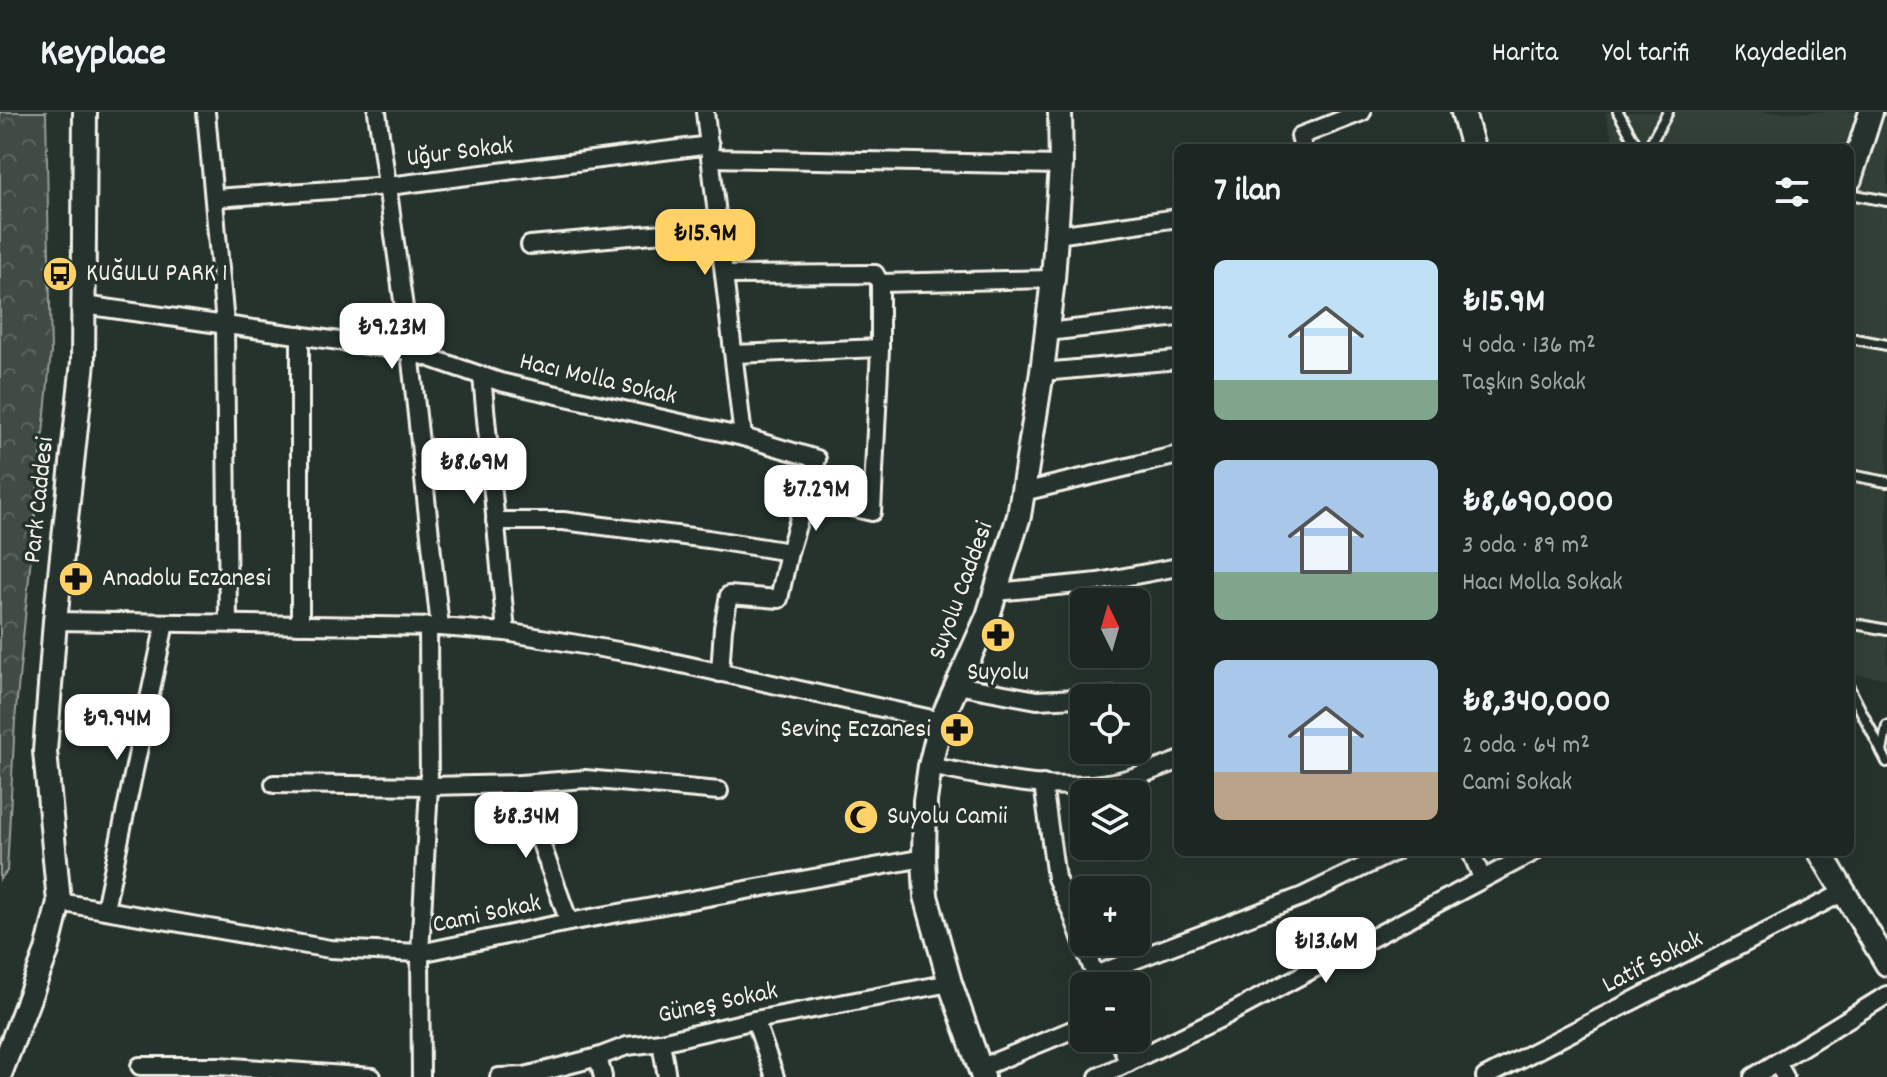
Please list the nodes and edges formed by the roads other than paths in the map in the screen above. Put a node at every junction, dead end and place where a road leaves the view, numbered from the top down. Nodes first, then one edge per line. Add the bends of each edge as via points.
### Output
1 (85, 112) edge
2 (206, 112) edge
3 (377, 112) edge
4 (705, 112) edge
5 (1060, 112) edge
6 (1362, 112) edge
7 (1618, 112) edge
8 (1668, 112) edge
9 (1871, 112) edge
10 (1461, 115) edge
11 (1302, 142) edge
12 (1472, 144) edge
13 (1636, 144) edge
14 (1650, 144) edge
15 (710, 151) junction
16 (1061, 165) junction
17 (1854, 166) edge
18 (389, 186) junction
19 (1854, 195) edge
20 (215, 198) junction
21 (1887, 201) edge
22 (1174, 219) edge
23 (719, 228) junction
24 (1056, 235) junction
25 (530, 245) dead end
26 (725, 275) junction
27 (1053, 279) junction
28 (880, 283) junction
29 (84, 305) junction
30 (1174, 317) edge
31 (225, 324) junction
32 (1047, 332) junction
33 (300, 335) junction
34 (1854, 339) edge
35 (1887, 345) edge
36 (880, 348) junction
37 (410, 351) junction
38 (734, 354) junction
39 (1174, 360) edge
40 (1042, 372) junction
41 (482, 376) junction
42 (743, 437) junction
43 (1174, 456) edge
44 (1854, 476) edge
45 (1887, 482) edge
46 (1023, 492) junction
47 (807, 497) junction
48 (495, 521) junction
49 (789, 552) junction
50 (1174, 568) edge
51 (996, 592) junction
52 (55, 621) junction
53 (165, 623) junction
54 (228, 623) junction
55 (1854, 624) edge
56 (300, 625) junction
57 (434, 626) junction
58 (1887, 630) edge
59 (506, 632) junction
60 (720, 673) junction
61 (957, 685) junction
62 (1854, 697) edge
63 (1070, 698) edge
64 (941, 721) junction
65 (1887, 726) edge
66 (1885, 758) edge
67 (1174, 762) edge
68 (930, 766) junction
69 (274, 784) dead end
70 (520, 784) junction
71 (1043, 784) junction
72 (429, 786) junction
73 (719, 791) dead end
74 (1386, 856) edge
75 (1473, 856) edge
76 (1526, 856) edge
77 (1822, 856) edge
78 (924, 858) junction
79 (1482, 878) junction
80 (1844, 892) junction
81 (59, 902) junction
82 (105, 909) junction
83 (569, 922) junction
84 (420, 953) junction
85 (1887, 964) edge
86 (1094, 972) edge
87 (1117, 972) edge
88 (950, 983) junction
89 (1887, 995) edge
90 (755, 1020) junction
91 (1070, 1031) edge
92 (661, 1042) junction
93 (1124, 1052) edge
94 (598, 1057) junction
95 (1128, 1063) junction
96 (140, 1066) dead end
97 (1781, 1070) edge
98 (220, 1072) edge
99 (982, 1072) edge
100 (0, 1074) edge
101 (525, 1076) edge
102 (372, 1077) edge
103 (421, 1077) edge
104 (499, 1077) edge
105 (603, 1077) edge
106 (667, 1077) edge
107 (775, 1077) edge
108 (1098, 1077) edge
109 (1485, 1077) edge
110 (1753, 1077) edge

1 - 29 street, Park Caddesi
2 - 20 street
3 - 18 street
4 - 15 street
5 - 16 street, Suyolu Caddesi
6 - 11 street
7 - 13 lane
8 - 14 lane
9 - 17 street
10 - 12 street
15 - 16 street, Uğur Sokak
15 - 18 street, Uğur Sokak
15 - 23 street
16 - 24 street, Suyolu Caddesi
18 - 20 street, Uğur Sokak
18 - 37 street
19 - 21 lane
20 - 31 street
22 - 24 street
23 - 25 street
23 - 26 street
24 - 27 street, Suyolu Caddesi
26 - 28 street via 875,274
26 - 38 street
27 - 28 street
27 - 32 street, Suyolu Caddesi
28 - 36 street
29 - 31 street, Hacı Molla Sokak
29 - 52 street, Park Caddesi via 83,362
30 - 32 street
31 - 33 street, Hacı Molla Sokak
31 - 54 street
32 - 40 street, Suyolu Caddesi
33 - 37 street, Hacı Molla Sokak
33 - 56 street
34 - 35 lane
36 - 38 street
36 - 47 street via 872,512
37 - 41 street, Hacı Molla Sokak
37 - 57 street
38 - 42 street
39 - 40 street
40 - 46 street, Suyolu Caddesi
41 - 42 street, Hacı Molla Sokak
41 - 48 street
42 - 47 street, Hacı Molla Sokak via 817,459
43 - 46 street
44 - 45 lane
46 - 51 street, Suyolu Caddesi
47 - 49 street
48 - 49 street via 563,521
48 - 59 street
49 - 60 street via 779,599 729,595
50 - 51 street
51 - 61 street, Suyolu Caddesi
52 - 53 street
52 - 81 street, Park Caddesi via 45,751
53 - 54 street
53 - 82 street
54 - 56 street
55 - 58 lane
56 - 57 street
57 - 59 street
57 - 72 street
59 - 60 street
60 - 64 street
61 - 63 street via 1037,700
61 - 64 street, Suyolu Caddesi
62 - 66 lane
64 - 68 street, Suyolu Caddesi
65 - 66 lane
67 - 71 street via 1119,781
68 - 71 street
68 - 78 street, Suyolu Caddesi
69 - 72 street
70 - 72 street
70 - 73 street via 585,779
70 - 83 street
71 - 86 street via 1056,878
72 - 84 street
74 - 87 street
75 - 79 street
76 - 79 street
77 - 80 street
78 - 83 street, Cami Sokak
78 - 88 street, Suyolu Caddesi via 926,896
79 - 95 street
80 - 85 street
80 - 109 street, Latif Sokak
81 - 82 street, Cami Sokak
81 - 100 street, Park Caddesi via 47,951
82 - 84 street, Cami Sokak via 330,949
83 - 84 street, Cami Sokak
84 - 103 street
88 - 90 street, Güneş Sokak
88 - 99 street, Suyolu Caddesi
89 - 97 street
90 - 92 street, Güneş Sokak
90 - 107 street
91 - 99 street
92 - 94 street, Güneş Sokak
92 - 106 street
93 - 95 street
94 - 101 street, Güneş Sokak
94 - 105 street
95 - 108 street
96 - 98 street
97 - 110 street
98 - 102 street
101 - 104 street, Güneş Sokak

